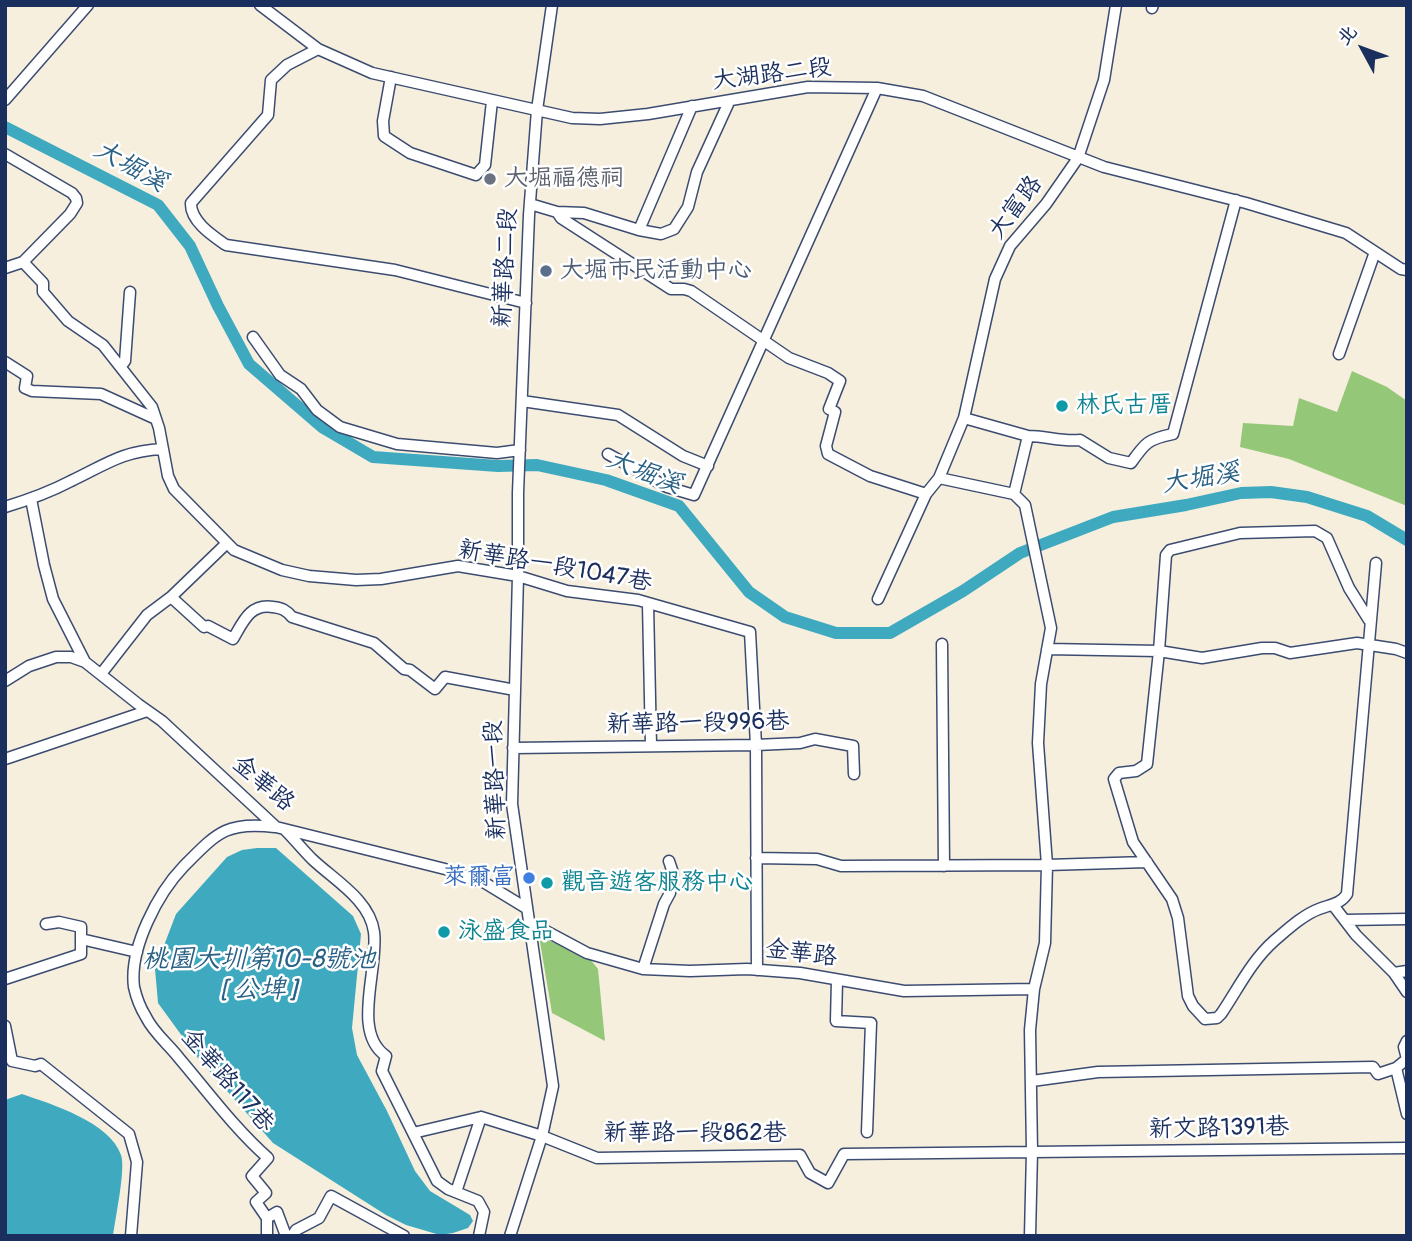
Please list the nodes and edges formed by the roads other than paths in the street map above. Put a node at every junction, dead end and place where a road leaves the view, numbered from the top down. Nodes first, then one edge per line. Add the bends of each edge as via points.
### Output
1 (88, 5) edge
2 (260, 5) edge
3 (552, 5) edge
4 (1116, 5) edge
5 (318, 50) junction
6 (391, 77) junction
7 (877, 88) junction
8 (5, 100) edge
9 (492, 101) junction
10 (729, 102) junction
11 (692, 106) junction
12 (537, 110) junction
13 (5, 154) edge
14 (1078, 158) junction
15 (1236, 200) junction
16 (530, 204) junction
17 (557, 212) junction
18 (639, 230) junction
19 (1375, 252) junction
20 (23, 261) junction
21 (5, 268) edge
22 (1407, 270) edge
23 (130, 292) dead end
24 (526, 303) junction
25 (253, 337) dead end
26 (764, 342) junction
27 (1339, 354) dead end
28 (5, 362) edge
29 (121, 366) junction
30 (522, 401) junction
31 (964, 418) junction
32 (156, 419) junction
33 (1028, 436) junction
34 (162, 449) junction
35 (520, 450) junction
36 (608, 454) dead end
37 (708, 466) junction
38 (939, 478) junction
39 (519, 483) joint
40 (926, 494) junction
41 (1014, 494) junction
42 (31, 499) junction
43 (5, 507) edge
44 (226, 544) junction
45 (1376, 562) dead end
46 (518, 576) junction
47 (171, 597) junction
48 (878, 599) dead end
49 (648, 604) junction
50 (1369, 620) junction
51 (942, 644) dead end
52 (1370, 645) junction
53 (1047, 649) junction
54 (1159, 651) junction
55 (1407, 653) edge
56 (86, 662) junction
57 (5, 667) edge
58 (101, 674) junction
59 (8, 679) edge
60 (515, 690) junction
61 (147, 711) junction
62 (756, 745) junction
63 (651, 746) junction
64 (513, 748) junction
65 (5, 760) edge
66 (854, 774) dead end
67 (281, 829) junction
68 (756, 858) junction
69 (669, 861) dead end
70 (1147, 862) junction
71 (944, 866) junction
72 (1047, 866) junction
73 (1333, 905) junction
74 (526, 908) junction
75 (1407, 919) edge
76 (1345, 920) junction
77 (529, 922) junction
78 (46, 924) dead end
79 (81, 939) junction
80 (137, 952) junction
81 (643, 969) junction
82 (757, 970) junction
83 (1407, 971) edge
84 (1394, 973) junction
85 (5, 979) edge
86 (837, 980) junction
87 (1034, 989) junction
88 (1407, 992) edge
89 (5, 1026) edge
90 (1407, 1041) edge
91 (8, 1058) edge
92 (1396, 1068) junction
93 (1032, 1081) junction
94 (1407, 1114) edge
95 (481, 1117) junction
96 (867, 1132) dead end
97 (413, 1133) junction
98 (542, 1136) junction
99 (1407, 1148) edge
100 (1032, 1152) junction
101 (456, 1192) junction
102 (267, 1218) junction
103 (131, 1236) edge
104 (267, 1236) edge
105 (286, 1236) edge
106 (292, 1236) edge
107 (404, 1236) edge
108 (478, 1236) edge
109 (510, 1236) edge
110 (1030, 1236) edge

1 - 8 street
2 - 5 street, 大湖路二段
3 - 12 street, 新華路二段
4 - 14 street, 大富路 via 1104,80
5 - 6 street, 大湖路二段
5 - 24 street via 287,65 271,79 268,115 191,204 209,233 226,245 395,270
6 - 9 street, 大湖路二段
6 - 9 street via 384,136 410,153 476,175 485,165
7 - 10 street, 大湖路二段 via 808,87
7 - 14 street, 大湖路二段 via 923,96
7 - 26 street
9 - 12 street, 大湖路二段
10 - 11 street, 大湖路二段
10 - 18 street via 696,172 682,219 661,234
11 - 12 street, 大湖路二段 via 600,119
11 - 18 street
12 - 16 street, 新華路二段
13 - 20 street via 76,198 70,214
14 - 15 street, 大湖路二段
14 - 31 street, 大富路 via 1010,246 995,279
15 - 19 street, 大湖路二段 via 1346,233
15 - 33 street via 1173,434 1144,444 1131,463 1109,458 1080,440
16 - 17 street
16 - 24 street, 新華路二段
17 - 18 street via 584,213
17 - 26 street via 671,289 691,291
19 - 22 street, 大湖路二段
19 - 27 street
20 - 21 street
20 - 29 street, 新華路一段1047巷 via 68,321 103,345
23 - 29 street
24 - 30 street, 新華路二段
25 - 35 street via 280,375 340,427 397,444 498,453
26 - 37 street
26 - 40 street via 840,381 829,409 835,412 828,454 870,475
28 - 32 street via 24,372 25,388 32,391 101,394
29 - 32 street, 新華路一段1047巷
30 - 35 street, 新華路二段
30 - 37 street via 618,415 683,456
31 - 33 street
31 - 38 street, 大富路
32 - 34 street, 新華路一段1047巷
33 - 41 street
34 - 42 street via 127,454
34 - 44 street, 新華路一段1047巷 via 174,489
35 - 39 street, 新華路二段
36 - 37 street via 694,495
38 - 40 street, 大富路
38 - 41 street
39 - 46 street, 新華路一段
40 - 48 street, 大富路
41 - 53 street via 1025,505 1040,573 1051,628
42 - 43 street
42 - 56 street via 53,599
44 - 46 street, 新華路一段1047巷 via 255,560 309,576 381,579 458,566
44 - 47 street
45 - 50 street
46 - 49 street, 新華路一段1047巷 via 567,591
46 - 60 street, 新華路一段
47 - 58 street via 147,615
47 - 60 street via 204,627 233,639 255,609 283,608 292,617 374,643 435,689 445,677
49 - 62 street, 新華路一段1047巷 via 750,632
49 - 63 street
50 - 52 street
50 - 54 street via 1325,536 1315,531 1240,533 1170,550 1166,555
51 - 71 street
52 - 54 street via 1290,653 1262,648 1202,658
52 - 55 street
52 - 73 street via 1347,894
53 - 54 street
53 - 72 street via 1038,743
54 - 70 street via 1147,764 1114,779 1133,842
56 - 58 street, 金華路
56 - 59 street via 56,657
57 - 59 street
58 - 61 street, 金華路
60 - 64 street, 新華路一段
61 - 65 street
61 - 67 street, 金華路
62 - 63 street, 新華路一段996巷
62 - 66 street, 新華路一段996巷 via 815,739 853,746
62 - 68 street
63 - 64 street, 新華路一段996巷
64 - 74 street, 新華路一段 via 512,804
67 - 74 street, 金華路 via 449,870 485,883
67 - 80 street, 金華路117巷 via 251,824 229,828 209,841 171,879
67 - 97 street via 353,895 371,919 374,965 369,1033 386,1056 382,1071
68 - 71 street via 817,859 841,866
68 - 82 street
69 - 81 street via 673,873 670,892
70 - 72 street
70 - 73 street via 1172,899 1188,996 1205,1019 1221,1014 1247,972 1274,941 1315,911
71 - 72 street
72 - 87 street via 1045,943
73 - 76 street
74 - 77 street, 新華路一段
75 - 76 street
76 - 84 street
77 - 81 street, 金華路 via 587,953
77 - 98 street, 新華路一段 via 553,1086
78 - 79 street via 81,928
79 - 80 street
79 - 85 street via 81,954
80 - 102 street, 金華路117巷 via 134,987 146,1018 268,1158 251,1176 266,1193 256,1202
81 - 82 street, 金華路
82 - 86 street, 金華路
83 - 84 street
84 - 88 street
86 - 87 street, 金華路 via 904,991
86 - 96 street via 836,1021 871,1023
87 - 93 street
89 - 91 street
90 - 92 street via 1407,1059
91 - 103 street via 41,1064 129,1135 137,1162
92 - 93 street via 1378,1074 1373,1067 1098,1072
92 - 94 street
93 - 100 street
95 - 97 street
95 - 98 street
95 - 101 street
97 - 101 street via 437,1181
98 - 100 street, 新華路一段862巷 via 597,1158 800,1155 810,1173 828,1183 844,1154
98 - 109 street, 新華路一段
99 - 100 street, 新文路1391巷
100 - 110 street
101 - 108 street via 478,1201 484,1212
102 - 104 street
102 - 105 street via 277,1213
106 - 107 street via 319,1218 331,1196

